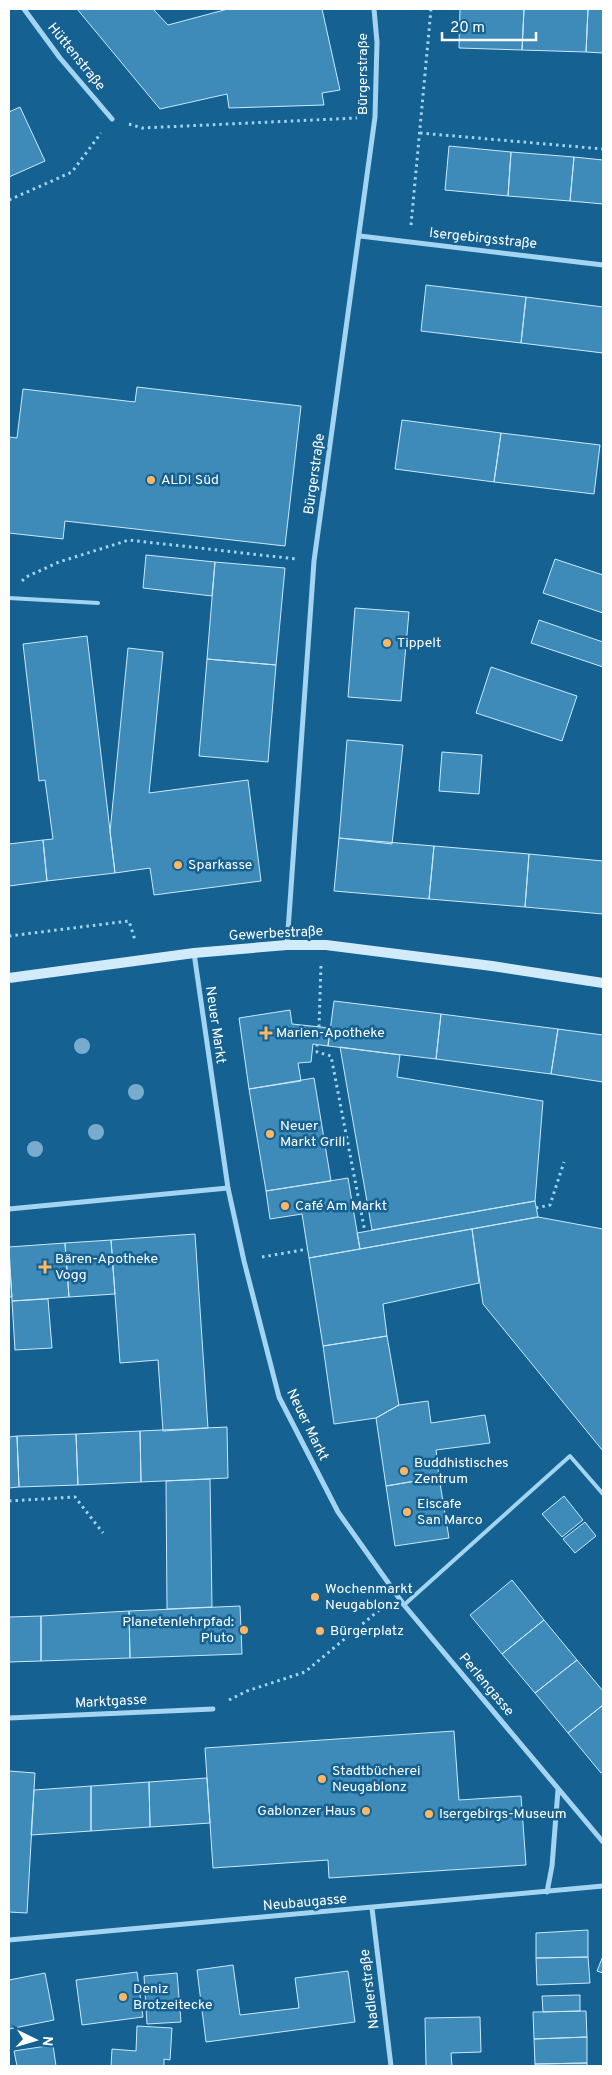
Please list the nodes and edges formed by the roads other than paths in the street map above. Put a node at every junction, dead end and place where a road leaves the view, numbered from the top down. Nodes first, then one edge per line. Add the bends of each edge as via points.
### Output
1 (24, 9) edge
2 (374, 9) edge
3 (112, 119) road end
4 (360, 236) junction
5 (603, 265) edge
6 (9, 598) edge
7 (98, 603) dead end
8 (287, 945) junction
9 (194, 953) junction
10 (9, 978) edge
11 (603, 983) edge
12 (228, 1188) junction
13 (9, 1209) edge
14 (603, 1494) edge
15 (397, 1594) joint
16 (404, 1605) junction
17 (214, 1709) road end
18 (9, 1718) edge
19 (558, 1790) junction
20 (603, 1842) edge
21 (603, 1886) edge
22 (548, 1892) junction
23 (372, 1908) junction
24 (9, 1940) edge
25 (390, 2066) edge

1 - 3 street, Hüttenstraße
2 - 4 street, Bürgerstraße via 375,117
4 - 5 street, Isergebirgsstraße
4 - 8 street, Bürgerstraße via 314,561
6 - 7 lane
8 - 9 street, Gewerbestraße
8 - 11 street, Gewerbestraße via 322,945
9 - 10 street, Gewerbestraße
9 - 12 street, Neuer Markt
12 - 13 street
12 - 15 street, Neuer Markt via 279,1397 338,1512
14 - 16 lane via 570,1456
15 - 16 street, Perlengasse
16 - 19 street, Perlengasse
17 - 18 street, Marktgasse
19 - 20 street, Perlengasse
19 - 22 street
21 - 22 street, Neubaugasse
22 - 23 street, Neubaugasse
23 - 24 street, Neubaugasse
23 - 25 street, Nadlerstraße

